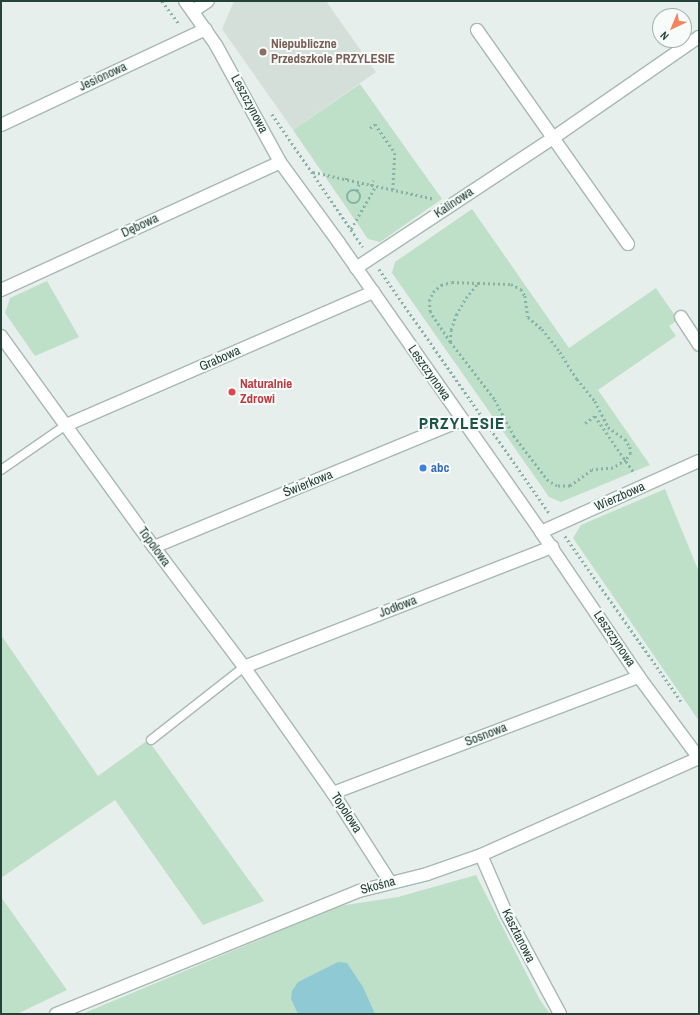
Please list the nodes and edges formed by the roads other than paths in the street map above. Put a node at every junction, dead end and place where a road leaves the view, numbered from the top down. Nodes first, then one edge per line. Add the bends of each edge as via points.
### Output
1 (185, 1) edge
2 (208, 1) edge
3 (193, 11) junction
4 (206, 29) junction
5 (477, 30) dead end
6 (699, 37) edge
7 (1, 125) edge
8 (553, 138) junction
9 (280, 162) junction
10 (628, 244) dead end
11 (356, 268) junction
12 (1, 290) edge
13 (373, 292) junction
14 (680, 317) dead end
15 (1, 336) edge
16 (699, 345) edge
17 (462, 420) junction
18 (66, 426) junction
19 (699, 461) edge
20 (1, 470) edge
21 (541, 532) junction
22 (154, 547) junction
23 (552, 547) junction
24 (244, 667) junction
25 (639, 677) junction
26 (151, 740) dead end
27 (699, 758) edge
28 (333, 793) junction
29 (481, 855) junction
30 (390, 882) junction
31 (56, 1014) edge
32 (560, 1014) edge

1 - 3 street, Leszczynowa
2 - 3 street
3 - 4 street, Leszczynowa
4 - 7 street, Jesionowa
4 - 9 street, Leszczynowa
5 - 8 street
6 - 8 street, Kalinowa
8 - 10 street
8 - 11 street, Kalinowa
9 - 11 street, Leszczynowa
9 - 12 street, Dębowa
11 - 13 street, Leszczynowa
13 - 17 street, Leszczynowa
13 - 18 street, Grabowa
14 - 16 street
15 - 18 street, Topolowa
17 - 21 street, Leszczynowa
17 - 22 street, Świerkowa
18 - 20 lane
18 - 22 street, Topolowa
19 - 21 street, Wierzbowa
21 - 23 street, Leszczynowa
22 - 24 street, Topolowa
23 - 24 street, Jodłowa
23 - 25 street, Leszczynowa
24 - 26 lane
24 - 28 street, Topolowa
25 - 27 street, Leszczynowa
25 - 28 street, Sosnowa
27 - 29 street, Skośna
28 - 30 street, Topolowa
29 - 30 street, Skośna via 427,874
29 - 32 street, Kasztanowa via 507,915
30 - 31 street, Skośna via 359,891

